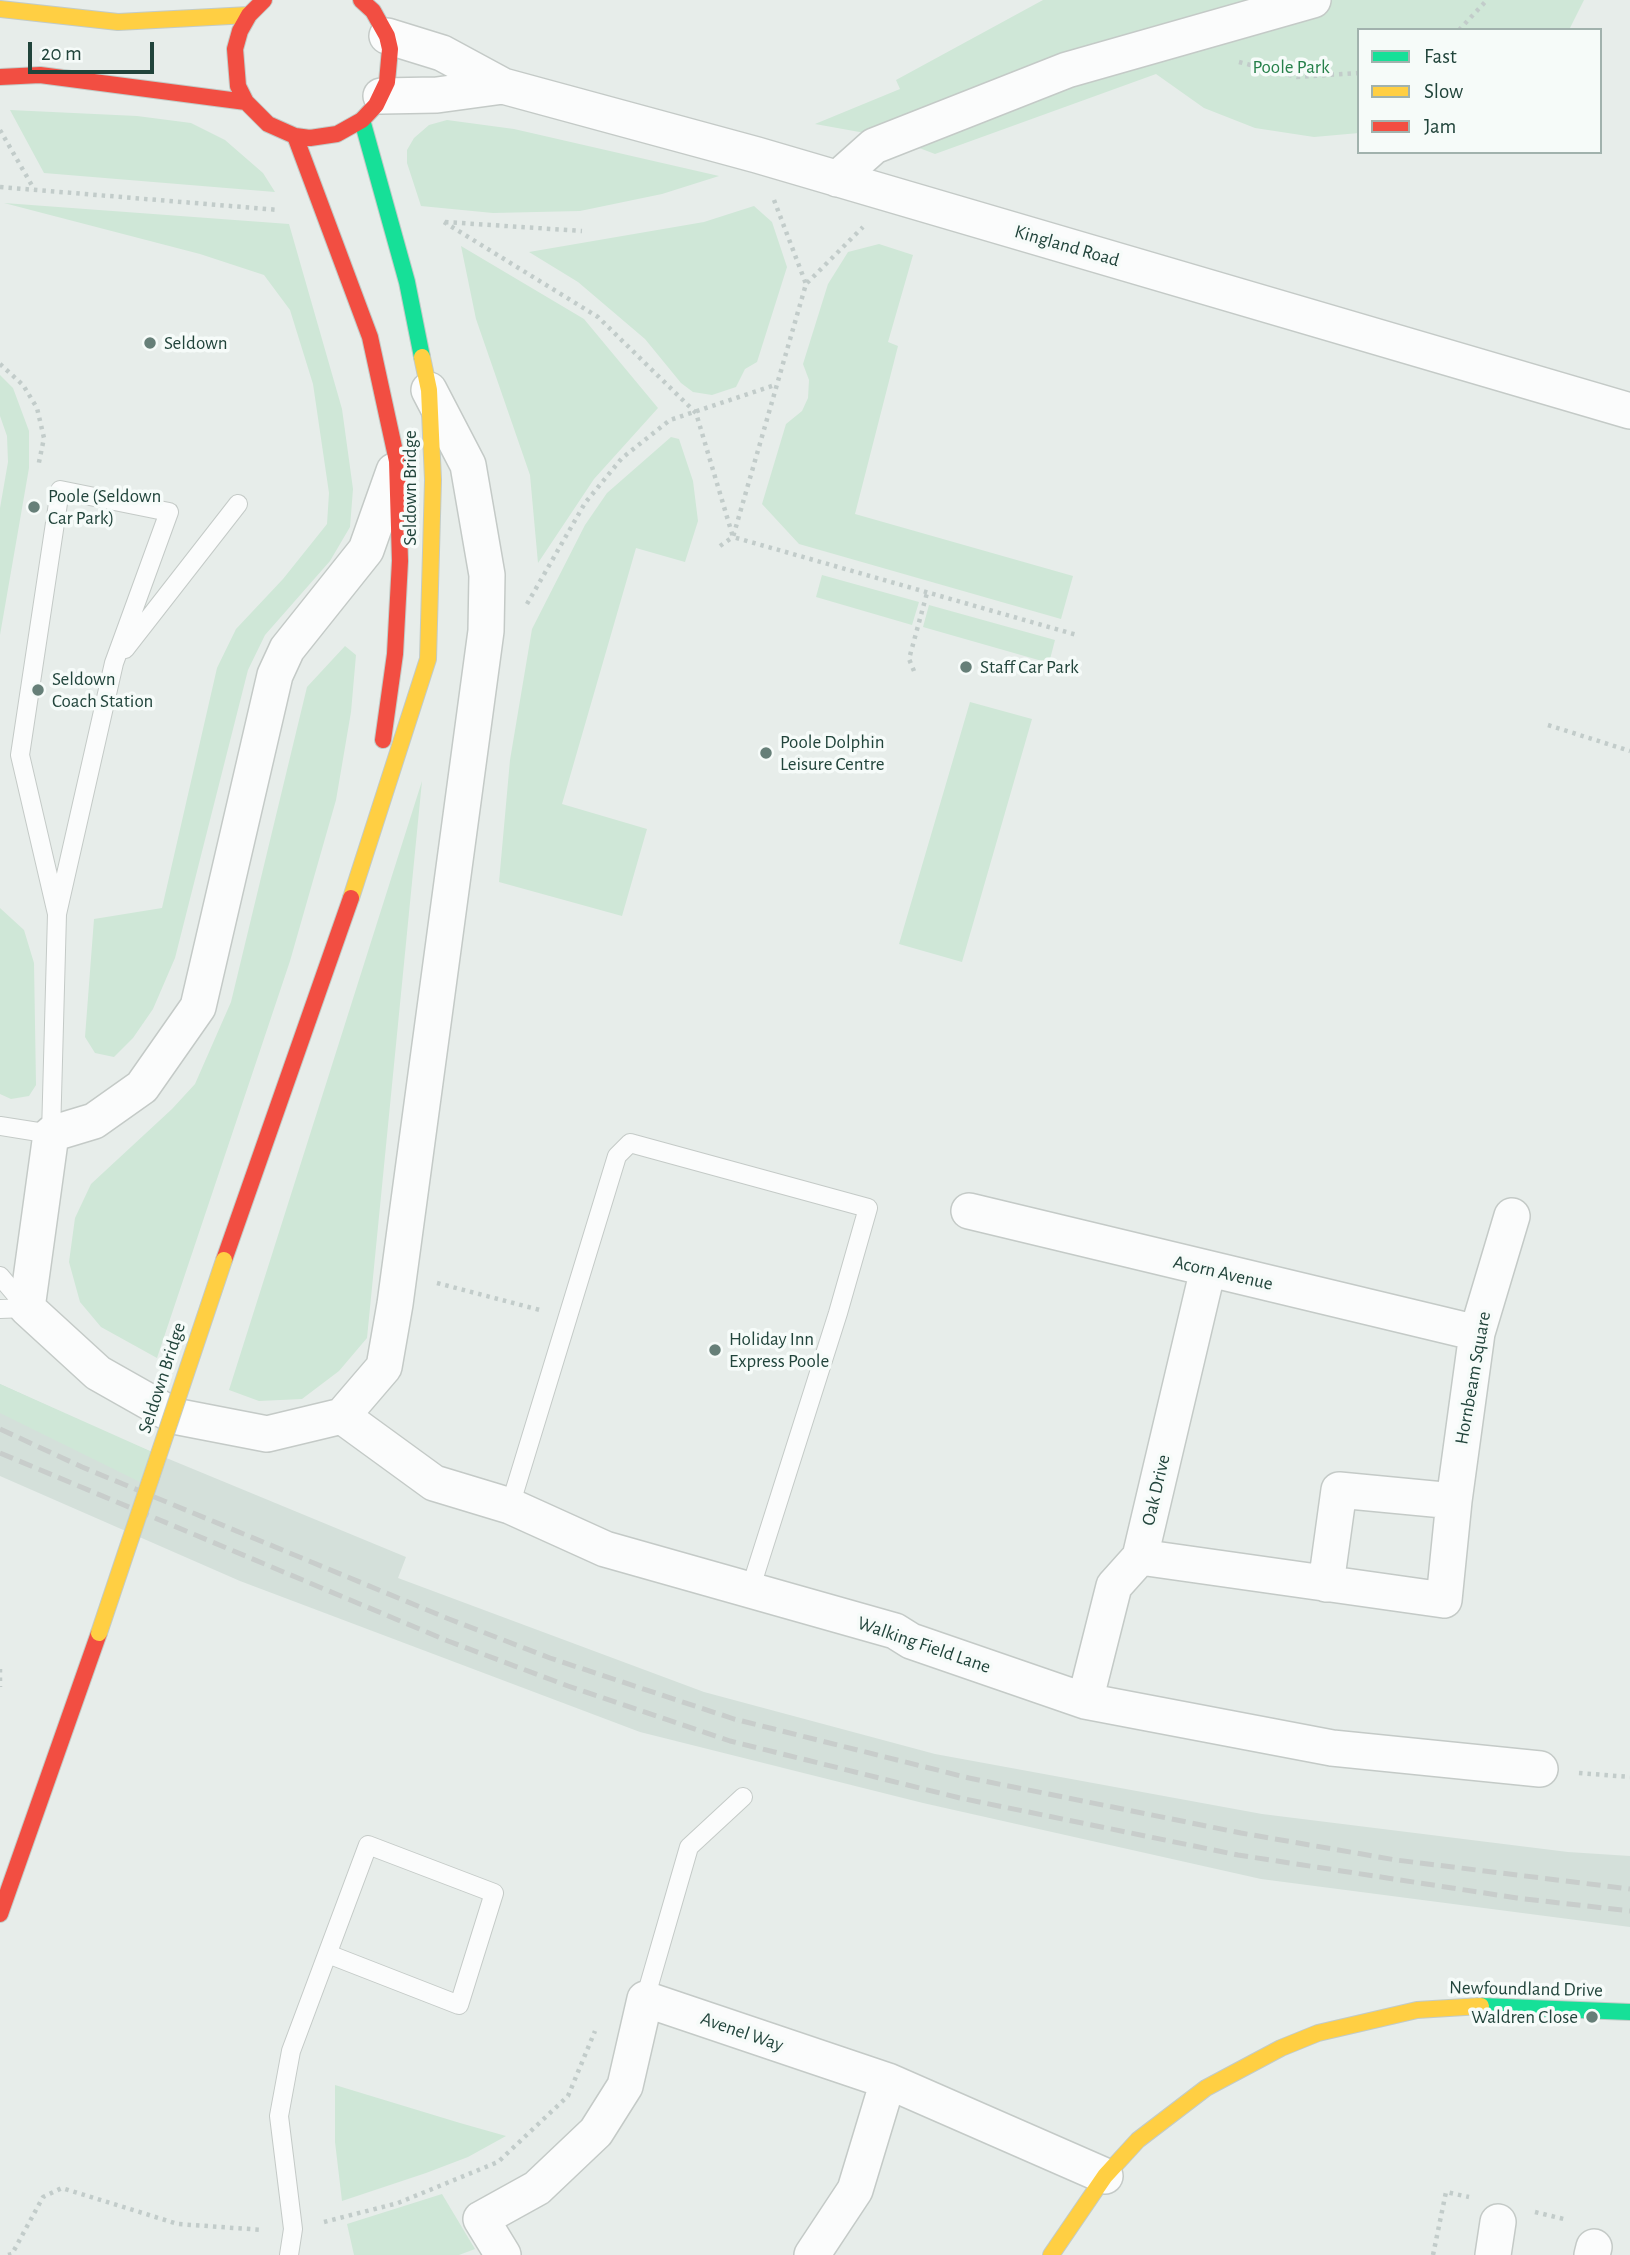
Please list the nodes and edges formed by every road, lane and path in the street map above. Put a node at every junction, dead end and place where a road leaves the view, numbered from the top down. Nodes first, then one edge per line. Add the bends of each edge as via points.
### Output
1 (264, 0) edge
2 (361, 0) edge
3 (1313, 0) edge
4 (1487, 0) edge
5 (0, 9) edge
6 (248, 15) junction
7 (1461, 28) edge
8 (1194, 34) junction
9 (387, 36) junction
10 (1357, 73) edge
11 (0, 77) edge
12 (503, 86) junction
13 (246, 102) junction
14 (372, 108) junction
15 (0, 130) edge
16 (295, 136) junction
17 (757, 155) junction
18 (837, 179) junction
19 (0, 187) edge
20 (35, 190) junction
21 (895, 197) junction
22 (279, 211) dead end
23 (582, 231) dead end
24 (806, 284) junction
25 (775, 386) junction
26 (429, 390) junction
27 (1630, 411) edge
28 (696, 413) junction
29 (397, 461) junction
30 (238, 504) dead end
31 (733, 537) junction
32 (720, 547) dead end
33 (927, 593) junction
34 (525, 610) dead end
35 (1077, 635) dead end
36 (114, 663) junction
37 (914, 671) dead end
38 (1548, 725) dead end
39 (1630, 751) edge
40 (366, 856) junction
41 (57, 914) junction
42 (0, 1126) edge
43 (51, 1134) junction
44 (969, 1212) dead end
45 (1511, 1216) dead end
46 (1208, 1269) junction
47 (437, 1270) dead end
48 (0, 1276) edge
49 (436, 1283) junction
50 (434, 1296) dead end
51 (14, 1309) edge
52 (568, 1317) junction
53 (1477, 1334) junction
54 (342, 1416) junction
55 (1454, 1501) junction
56 (510, 1506) junction
57 (1140, 1557) junction
58 (1326, 1584) junction
59 (750, 1590) junction
60 (0, 1669) edge
61 (0, 1687) edge
62 (1085, 1701) junction
63 (1540, 1769) joint
64 (1630, 1777) edge
65 (743, 1797) dead end
66 (0, 1914) edge
67 (328, 1954) junction
68 (645, 1999) junction
69 (1630, 2012) edge
70 (888, 2081) junction
71 (1105, 2176) junction
72 (289, 2255) edge
73 (503, 2255) edge
74 (812, 2255) edge
75 (1051, 2255) edge

1 - 6 street
2 - 9 street
3 - 8 street
4 - 7 path
5 - 6 street via 118,22
6 - 13 street via 235,50 238,86
8 - 10 path via 1231,60 1275,72 1322,77
8 - 18 street via 1067,70 874,146
9 - 12 street, Kingland Road via 442,53
9 - 14 street via 390,68
11 - 13 street via 40,75
12 - 14 street, Kingland Road
12 - 17 street, Kingland Road
13 - 16 street via 268,124
14 - 16 street via 350,128 323,137
14 - 26 street, Seldown Bridge
15 - 20 path
16 - 29 street, Seldown Bridge via 370,337
17 - 18 street, Kingland Road
17 - 24 path
18 - 21 street, Kingland Road
19 - 20 path
20 - 22 path
21 - 24 path
21 - 27 street, Kingland Road
23 - 28 path via 444,222 598,317
24 - 25 path
25 - 28 path
25 - 31 path
26 - 40 street, Seldown Bridge via 433,480 428,659
26 - 54 street via 468,465 487,575 486,631 384,1367
28 - 31 path
28 - 34 path via 670,420 622,458 585,503
29 - 40 street, Seldown Bridge via 400,561 396,654
29 - 43 street via 366,550 288,649 275,675 198,1007 142,1087 94,1121
30 - 36 lane
31 - 32 path
31 - 33 path
33 - 35 path
33 - 37 path via 909,659
36 - 41 lane
36 - 41 lane via 169,512 60,490 20,755
38 - 39 path
40 - 66 street, Seldown Bridge, bridge
41 - 43 lane
42 - 43 lane
43 - 51 street
44 - 46 street, Acorn Avenue
45 - 53 street, Hornbeam Square
46 - 53 street, Acorn Avenue
46 - 57 street, Oak Drive
47 - 49 path
48 - 51 lane
49 - 50 path
49 - 52 path
51 - 54 street via 99,1373 174,1416 267,1434
52 - 56 lane
52 - 59 lane via 617,1156 630,1143 868,1208
53 - 55 street, Hornbeam Square
54 - 56 street, Walking Field Lane via 434,1483
55 - 58 street via 1339,1490
55 - 58 street, Hornbeam Square via 1444,1601
56 - 59 street, Walking Field Lane via 605,1549
57 - 58 street, Hornbeam Square
57 - 62 street, Oak Drive via 1114,1586
59 - 62 street, Walking Field Lane via 895,1631 911,1641
60 - 61 path
62 - 63 street, Walking Field Lane via 1332,1748
63 - 64 path
65 - 68 lane via 689,1847
67 - 67 lane via 368,1845 494,1893 459,2006
67 - 72 lane via 291,2051 279,2116 293,2229
68 - 70 street, Avenel Way
68 - 73 street via 625,2086 596,2132 537,2188 481,2219
69 - 71 street, Newfoundland Drive via 1467,2006 1417,2010 1318,2033 1206,2088 1139,2140
70 - 71 street, Avenel Way
70 - 74 street via 855,2190
71 - 75 street, Newfoundland Drive

